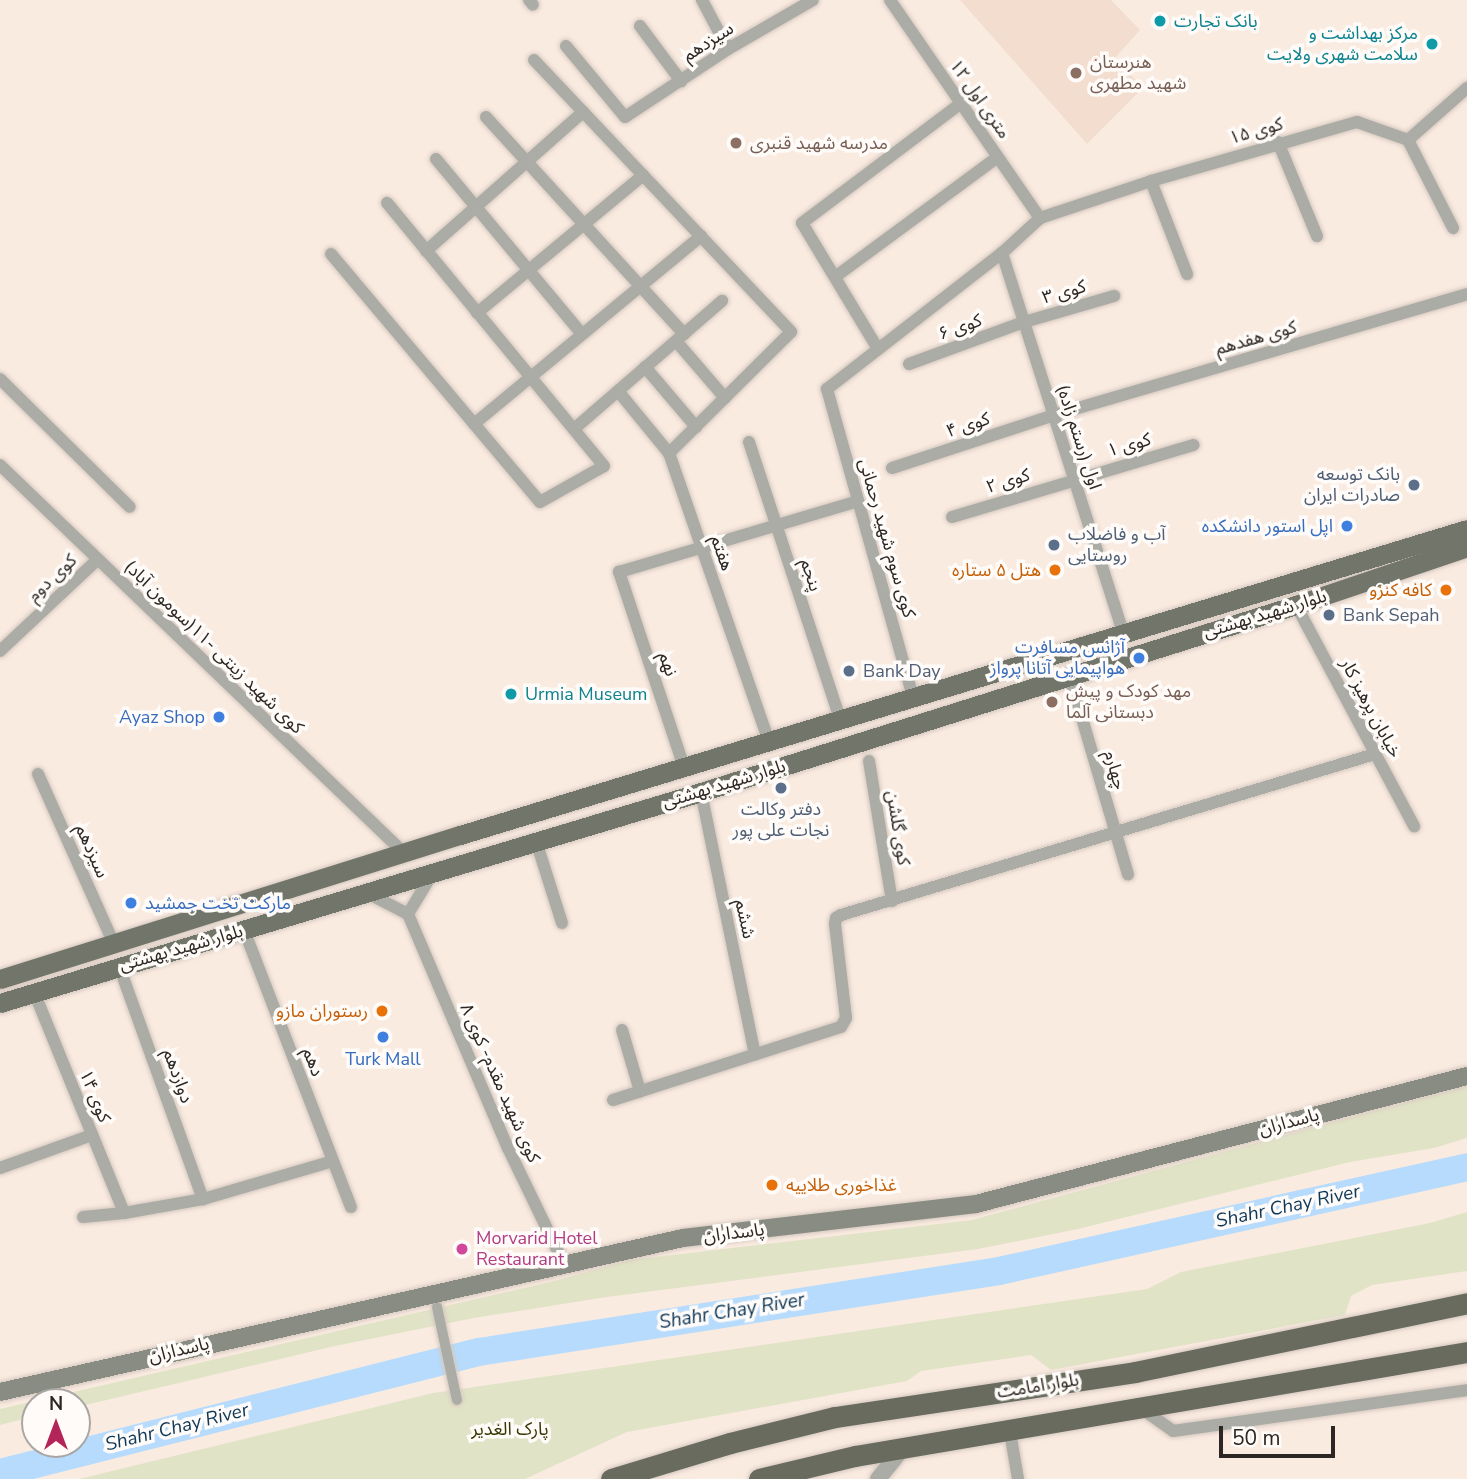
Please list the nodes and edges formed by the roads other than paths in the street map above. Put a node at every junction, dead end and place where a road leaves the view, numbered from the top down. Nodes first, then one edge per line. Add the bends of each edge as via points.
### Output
1 (702, 0) edge
2 (813, 0) edge
3 (890, 0) edge
4 (639, 26) dead end
5 (566, 46) dead end
6 (728, 49) junction
7 (534, 60) dead end
8 (681, 81) junction
9 (1467, 88) edge
10 (961, 103) junction
11 (583, 112) junction
12 (486, 117) dead end
13 (1408, 140) junction
14 (1278, 142) junction
15 (998, 157) junction
16 (436, 159) dead end
17 (527, 162) junction
18 (643, 175) junction
19 (1151, 181) junction
20 (387, 204) dead end
21 (476, 207) junction
22 (1040, 218) junction
23 (584, 224) junction
24 (1453, 228) dead end
25 (701, 236) junction
26 (1317, 236) dead end
27 (426, 251) junction
28 (1002, 253) junction
29 (331, 254) dead end
30 (528, 270) junction
31 (1187, 274) dead end
32 (835, 277) junction
33 (640, 286) junction
34 (1467, 294) edge
35 (1114, 296) dead end
36 (722, 301) dead end
37 (477, 313) junction
38 (1024, 322) junction
39 (582, 334) junction
40 (680, 337) junction
41 (878, 349) junction
42 (909, 364) dead end
43 (645, 367) junction
44 (530, 377) junction
45 (0, 379) edge
46 (618, 391) junction
47 (725, 398) junction
48 (1054, 415) junction
49 (474, 424) junction
50 (696, 427) junction
51 (574, 429) junction
52 (748, 442) dead end
53 (1194, 445) dead end
54 (669, 453) junction
55 (0, 465) edge
56 (892, 468) dead end
57 (1074, 479) junction
58 (858, 501) junction
59 (130, 507) dead end
60 (1467, 516) edge
61 (952, 517) dead end
62 (776, 525) junction
63 (1467, 529) edge
64 (1443, 545) junction
65 (702, 547) junction
66 (1467, 547) edge
67 (1467, 554) edge
68 (98, 559) junction
69 (1296, 605) junction
70 (1124, 632) junction
71 (0, 651) edge
72 (1069, 674) junction
73 (913, 697) junction
74 (840, 719) junction
75 (769, 741) junction
76 (1375, 754) junction
77 (869, 761) dead end
78 (684, 767) junction
79 (38, 774) dead end
80 (701, 792) junction
81 (1414, 827) dead end
82 (1115, 834) junction
83 (536, 841) junction
84 (404, 853) junction
85 (435, 870) junction
86 (1128, 875) dead end
87 (365, 892) junction
88 (892, 901) junction
89 (408, 914) junction
90 (562, 923) dead end
91 (244, 930) junction
92 (113, 942) junction
93 (119, 966) junction
94 (0, 979) edge
95 (34, 992) junction
96 (0, 1003) edge
97 (622, 1030) dead end
98 (755, 1054) junction
99 (1467, 1076) edge
100 (640, 1091) junction
101 (613, 1100) dead end
102 (92, 1135) junction
103 (333, 1161) junction
104 (0, 1168) edge
105 (203, 1199) junction
106 (351, 1207) dead end
107 (124, 1213) junction
108 (83, 1217) dead end
109 (564, 1264) junction
110 (1465, 1305) edge
111 (437, 1307) dead end
112 (1467, 1352) edge
113 (1467, 1390) edge
114 (0, 1392) edge
115 (457, 1400) dead end
116 (1142, 1409) junction
117 (1010, 1432) junction
118 (904, 1447) junction
119 (611, 1479) edge
120 (759, 1479) edge
121 (878, 1479) edge
122 (1018, 1479) edge

1 - 6 street
2 - 6 street, سیزدهم
3 - 10 street, ۱۲ متری اول
4 - 8 street
5 - 8 street, سیزدهم via 625,117
6 - 8 street, سیزدهم
7 - 11 street
9 - 13 street
10 - 15 street, ۱۲ متری اول
10 - 32 street via 802,223
11 - 17 street
11 - 18 street
12 - 17 street
13 - 14 street, کوی ۱۵ via 1357,122
13 - 24 street
14 - 19 street, کوی ۱۵
14 - 26 street
15 - 22 street, ۱۲ متری اول
15 - 32 street
16 - 21 street
17 - 21 street
17 - 23 street
18 - 23 street
18 - 25 street
19 - 22 street, کوی ۱۵
19 - 31 street
20 - 27 street
21 - 27 street
21 - 30 street
22 - 28 street
23 - 30 street
23 - 33 street
25 - 33 street
25 - 47 street via 791,332
27 - 37 street
28 - 38 street, اول (رستم زاده)
28 - 41 street
29 - 49 street
30 - 37 street
30 - 39 street
32 - 41 street
33 - 39 street
33 - 40 street
34 - 48 street, کوی هفدهم
35 - 38 street, کوی ۳
36 - 40 street
37 - 44 street
38 - 42 street, کوی ۶
38 - 48 street, اول (رستم زاده)
39 - 44 street
40 - 43 street
40 - 47 street
41 - 58 street, کوی سوم شهید رحمانی via 827,389
43 - 46 street
43 - 50 street
44 - 49 street
44 - 51 street
45 - 59 street
46 - 51 street
46 - 54 street, هفتم
47 - 50 street
48 - 56 street, کوی ۴
48 - 57 street, اول (رستم زاده)
49 - 51 street via 540,502 604,466
50 - 54 street
52 - 62 street, پنجم
53 - 57 street, کوی ۱
54 - 65 street, هفتم
55 - 68 street, کوی شهید زینتی -۱۱(سومون آباد)
57 - 61 street, کوی ۲
57 - 70 street, اول (رستم زاده)
58 - 62 street
58 - 73 street, کوی سوم شهید رحمانی
60 - 64 main road
62 - 65 street
62 - 74 street, پنجم
63 - 64 main road
64 - 66 main road
64 - 67 main road
64 - 69 main road, بلوار شهید بهشتی
64 - 70 main road, بلوار شهید بهشتی
65 - 75 street, هفتم
65 - 78 street, نهم via 619,572
68 - 71 street, کوی دوم
68 - 84 street, کوی شهید زینتی -۱۱(سومون آباد)
69 - 72 main road, بلوار شهید بهشتی
69 - 76 street, خیابان پرهیز کار
70 - 73 main road, بلوار شهید بهشتی
72 - 80 main road, بلوار شهید بهشتی
72 - 82 street, چهارم
73 - 74 main road, بلوار شهید بهشتی
74 - 75 main road, بلوار شهید بهشتی
75 - 78 main road, بلوار شهید بهشتی
76 - 81 street, خیابان پرهیز کار
76 - 82 street
77 - 88 street, کوی گلشن
78 - 84 main road, بلوار شهید بهشتی
79 - 92 street, سیزدهم
80 - 83 main road, بلوار شهید بهشتی
80 - 98 street, ششم
82 - 86 street, چهارم
82 - 88 street
83 - 85 main road, بلوار شهید بهشتی
83 - 90 street
84 - 92 main road, بلوار شهید بهشتی
85 - 87 main road, بلوار شهید بهشتی
85 - 89 street
87 - 89 street
87 - 91 main road, بلوار شهید بهشتی
88 - 98 street via 836,918 846,1018 841,1027
89 - 109 street, کوی شهید مقدم- کوی ۸ via 508,1148
91 - 93 main road, بلوار شهید بهشتی
91 - 103 street, دهم
92 - 94 main road, بلوار شهید بهشتی
93 - 95 main road, بلوار شهید بهشتی
93 - 105 street, دوازدهم
95 - 96 main road, بلوار شهید بهشتی
95 - 102 street, کوی ۱۴
97 - 100 street
98 - 100 street
99 - 109 main road, پاسداران via 976,1204 683,1238
100 - 101 street
102 - 104 street
102 - 107 street, کوی ۱۴
103 - 105 street
103 - 106 street, دهم
105 - 107 street
107 - 108 street
109 - 114 main road, پاسداران
110 - 119 highway, بلوار امامت via 1135,1372 835,1417
111 - 115 street
112 - 116 highway
113 - 116 street via 1173,1431
116 - 117 highway
117 - 118 highway
117 - 122 street
118 - 120 highway
118 - 121 street

